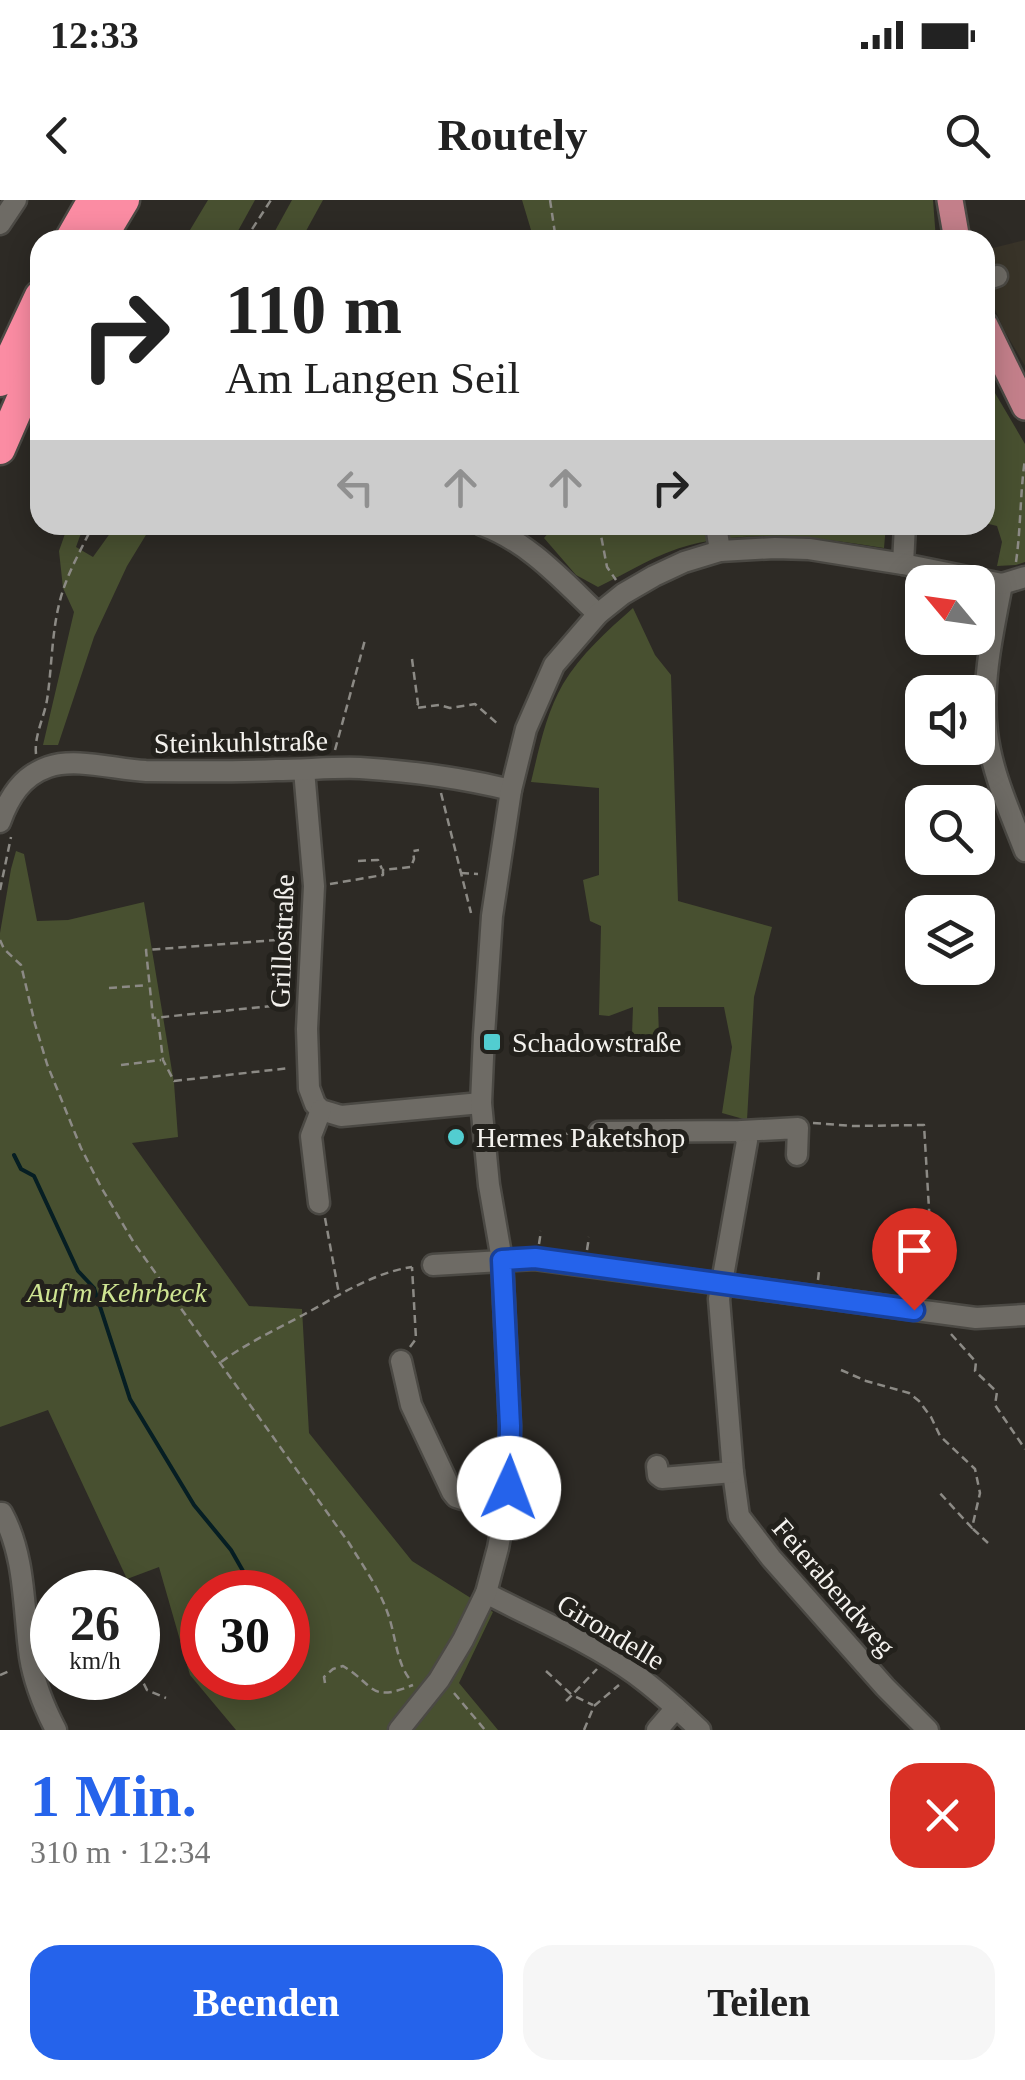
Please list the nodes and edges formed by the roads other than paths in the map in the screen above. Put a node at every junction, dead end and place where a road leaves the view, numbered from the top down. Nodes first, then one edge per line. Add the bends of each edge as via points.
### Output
1 (16, 200) edge
2 (93, 200) edge
3 (124, 200) edge
4 (950, 200) edge
5 (0, 224) edge
6 (76, 230) edge
7 (106, 230) edge
8 (955, 230) edge
9 (30, 317) edge
10 (995, 345) edge
11 (1009, 374) junction
12 (30, 380) edge
13 (0, 381) edge
14 (1025, 394) edge
15 (1025, 405) edge
16 (0, 450) edge
17 (504, 535) edge
18 (718, 535) edge
19 (905, 535) edge
20 (720, 551) junction
21 (902, 564) junction
22 (1015, 580) edge
23 (598, 614) junction
24 (304, 770) junction
25 (511, 790) junction
26 (0, 822) edge
27 (1024, 845) edge
28 (481, 1103) junction
29 (321, 1110) junction
30 (742, 1131) junction
31 (599, 1132) road end
32 (797, 1155) dead end
33 (319, 1203) road end
34 (502, 1260) junction
35 (433, 1265) road end
36 (721, 1283) junction
37 (1025, 1315) edge
38 (400, 1361) road end
39 (658, 1466) dead end
40 (732, 1472) junction
41 (508, 1496) junction
42 (0, 1513) edge
43 (486, 1593) junction
44 (676, 1708) junction
45 (56, 1730) edge
46 (398, 1730) edge
47 (657, 1730) edge
48 (700, 1730) edge
49 (928, 1730) edge

1 - 5 street
2 - 6 highway
3 - 7 highway
4 - 8 main road
9 - 13 highway
10 - 11 main road
11 - 14 main road
11 - 15 main road
12 - 16 highway
17 - 23 street
18 - 20 street
19 - 21 street
20 - 21 street via 809,549
20 - 23 street via 654,576
21 - 22 street
22 - 27 street via 986,694 987,730
23 - 25 street via 554,666 540,694
24 - 25 street, Steinkuhlstraße via 370,769
24 - 26 street, Steinkuhlstraße via 141,771 63,764 20,785
24 - 29 street, Grillostraße via 314,886 308,1066 311,1096
25 - 28 street via 492,916
28 - 29 street via 341,1116
28 - 34 street
29 - 33 street, Grillostraße via 311,1136
30 - 31 street
30 - 32 street via 798,1128
30 - 36 street, Feierabendweg via 747,1142
34 - 35 street
34 - 36 street via 535,1258
34 - 41 street
36 - 37 street via 976,1318
36 - 40 street, Feierabendweg
38 - 41 street via 411,1405 456,1497
39 - 40 street via 662,1478
40 - 49 street, Feierabendweg via 745,1526
41 - 43 street
42 - 45 street via 17,1546 31,1662
43 - 44 street, Girondelle via 609,1658
43 - 46 street via 463,1640
44 - 47 street
44 - 48 street, Girondelle

